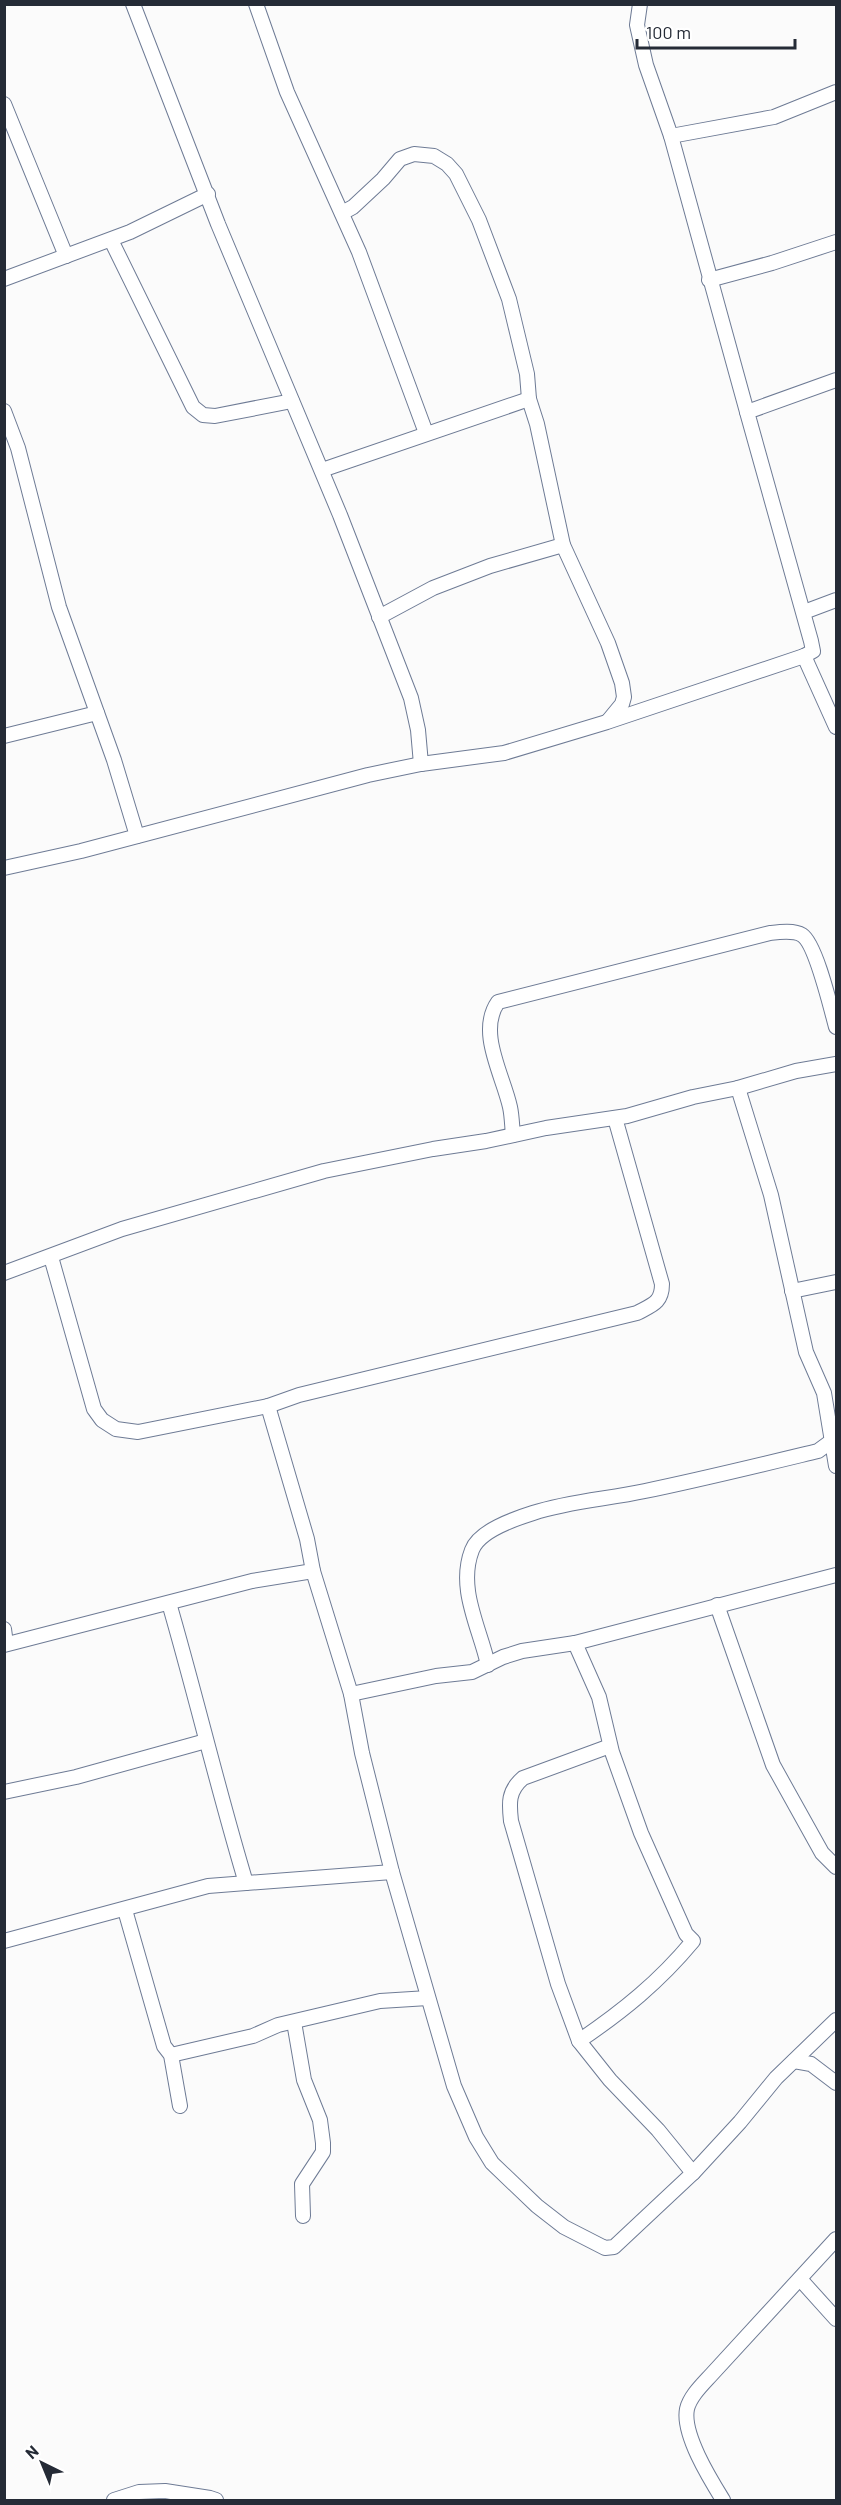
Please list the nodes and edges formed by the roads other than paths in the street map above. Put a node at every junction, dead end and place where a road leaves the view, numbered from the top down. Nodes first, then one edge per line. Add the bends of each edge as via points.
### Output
1 (133, 4) edge
2 (256, 4) edge
3 (640, 4) edge
4 (837, 92) edge
5 (6, 110) edge
6 (671, 136) junction
7 (208, 194) junction
8 (342, 213) junction
9 (111, 240) junction
10 (837, 242) edge
11 (66, 256) junction
12 (4, 279) edge
13 (709, 279) junction
14 (837, 380) edge
15 (528, 399) junction
16 (292, 401) junction
17 (4, 411) edge
18 (747, 412) junction
19 (426, 433) junction
20 (322, 470) junction
21 (563, 545) junction
22 (837, 600) edge
23 (804, 612) junction
24 (379, 617) junction
25 (804, 657) junction
26 (97, 713) junction
27 (607, 722) junction
28 (837, 727) edge
29 (4, 736) edge
30 (421, 764) junction
31 (137, 836) junction
32 (4, 868) edge
33 (837, 1028) edge
34 (837, 1064) edge
35 (738, 1088) junction
36 (615, 1118) junction
37 (513, 1135) junction
38 (51, 1257) junction
39 (4, 1273) edge
40 (837, 1282) edge
41 (792, 1292) junction
42 (268, 1406) junction
43 (832, 1440) junction
44 (837, 1466) edge
45 (313, 1571) junction
46 (837, 1575) edge
47 (169, 1603) junction
48 (717, 1605) junction
49 (4, 1629) edge
50 (574, 1643) junction
51 (5, 1645) edge
52 (488, 1665) junction
53 (351, 1694) junction
54 (206, 1741) junction
55 (610, 1746) junction
56 (4, 1792) edge
57 (837, 1867) edge
58 (392, 1872) junction
59 (246, 1883) junction
60 (125, 1910) junction
61 (4, 1941) edge
62 (428, 1998) junction
63 (837, 2020) edge
64 (294, 2022) junction
65 (579, 2041) junction
66 (171, 2055) junction
67 (794, 2061) junction
68 (837, 2083) edge
69 (180, 2106) dead end
70 (693, 2173) junction
71 (303, 2216) dead end
72 (837, 2239) edge
73 (800, 2279) junction
74 (837, 2319) edge
75 (114, 2500) edge
76 (216, 2500) edge
77 (723, 2500) edge

1 - 7 street
2 - 8 street via 287,92
3 - 6 street via 637,25 644,55
4 - 6 street via 774,117
5 - 11 street
6 - 13 street
7 - 9 street
7 - 16 street
8 - 15 street via 353,207 400,159 414,154 434,156 447,164 479,220 509,299 527,374
8 - 19 street
9 - 11 street
9 - 16 street via 193,407 203,415 215,416
10 - 13 street
11 - 12 street
13 - 18 street
14 - 18 street
15 - 19 street
15 - 21 street
16 - 20 street
17 - 26 street via 18,448 59,608
18 - 23 street
19 - 20 street
20 - 24 street
21 - 24 street via 441,584
21 - 27 street via 622,683 622,704
22 - 23 street
23 - 25 street via 813,651
24 - 30 street via 411,698
25 - 27 street
25 - 28 street
26 - 29 street
26 - 31 street
27 - 30 street via 504,753
30 - 31 street
31 - 32 street
33 - 37 street via 812,946 802,935 791,932 770,933 498,1002 490,1019 491,1043 511,1108
34 - 35 street
35 - 36 street
35 - 41 street via 771,1195
36 - 37 street
36 - 42 street via 662,1284 662,1294 655,1303 637,1313 299,1395
37 - 38 street via 278,1183 122,1229
38 - 39 street
38 - 42 street via 94,1410 102,1420 116,1429 138,1432
40 - 41 street
41 - 43 street via 806,1352 824,1394
42 - 45 street via 305,1529
43 - 44 street
43 - 52 street via 818,1452 532,1513 487,1533 472,1548 467,1589
45 - 47 street via 252,1581
45 - 53 street
46 - 48 street
47 - 51 street
47 - 54 street
48 - 50 street
48 - 57 street via 773,1765 822,1853
49 - 51 street
50 - 52 street via 522,1651
50 - 55 street via 599,1697
52 - 53 street via 472,1672
53 - 58 street
54 - 56 street via 76,1777
54 - 59 street
55 - 65 street via 641,1833 686,1934 693,1941 667,1972 622,2012
55 - 65 street via 523,1778 513,1786 509,1799 511,1821 541,1929
58 - 59 street
58 - 62 street
59 - 60 street via 208,1886
60 - 61 street
60 - 66 street via 164,2046
62 - 64 street via 381,2001
62 - 70 street via 454,2086 476,2137 492,2163 564,2227 605,2248 614,2247
63 - 67 street
64 - 66 street
64 - 71 street via 304,2080 320,2120 323,2143 323,2152 302,2184
65 - 70 street
66 - 69 street
67 - 68 street via 811,2064
67 - 70 street
72 - 73 street
73 - 74 street
73 - 77 street via 712,2374 688,2408 686,2424
75 - 76 street via 139,2492 165,2491

